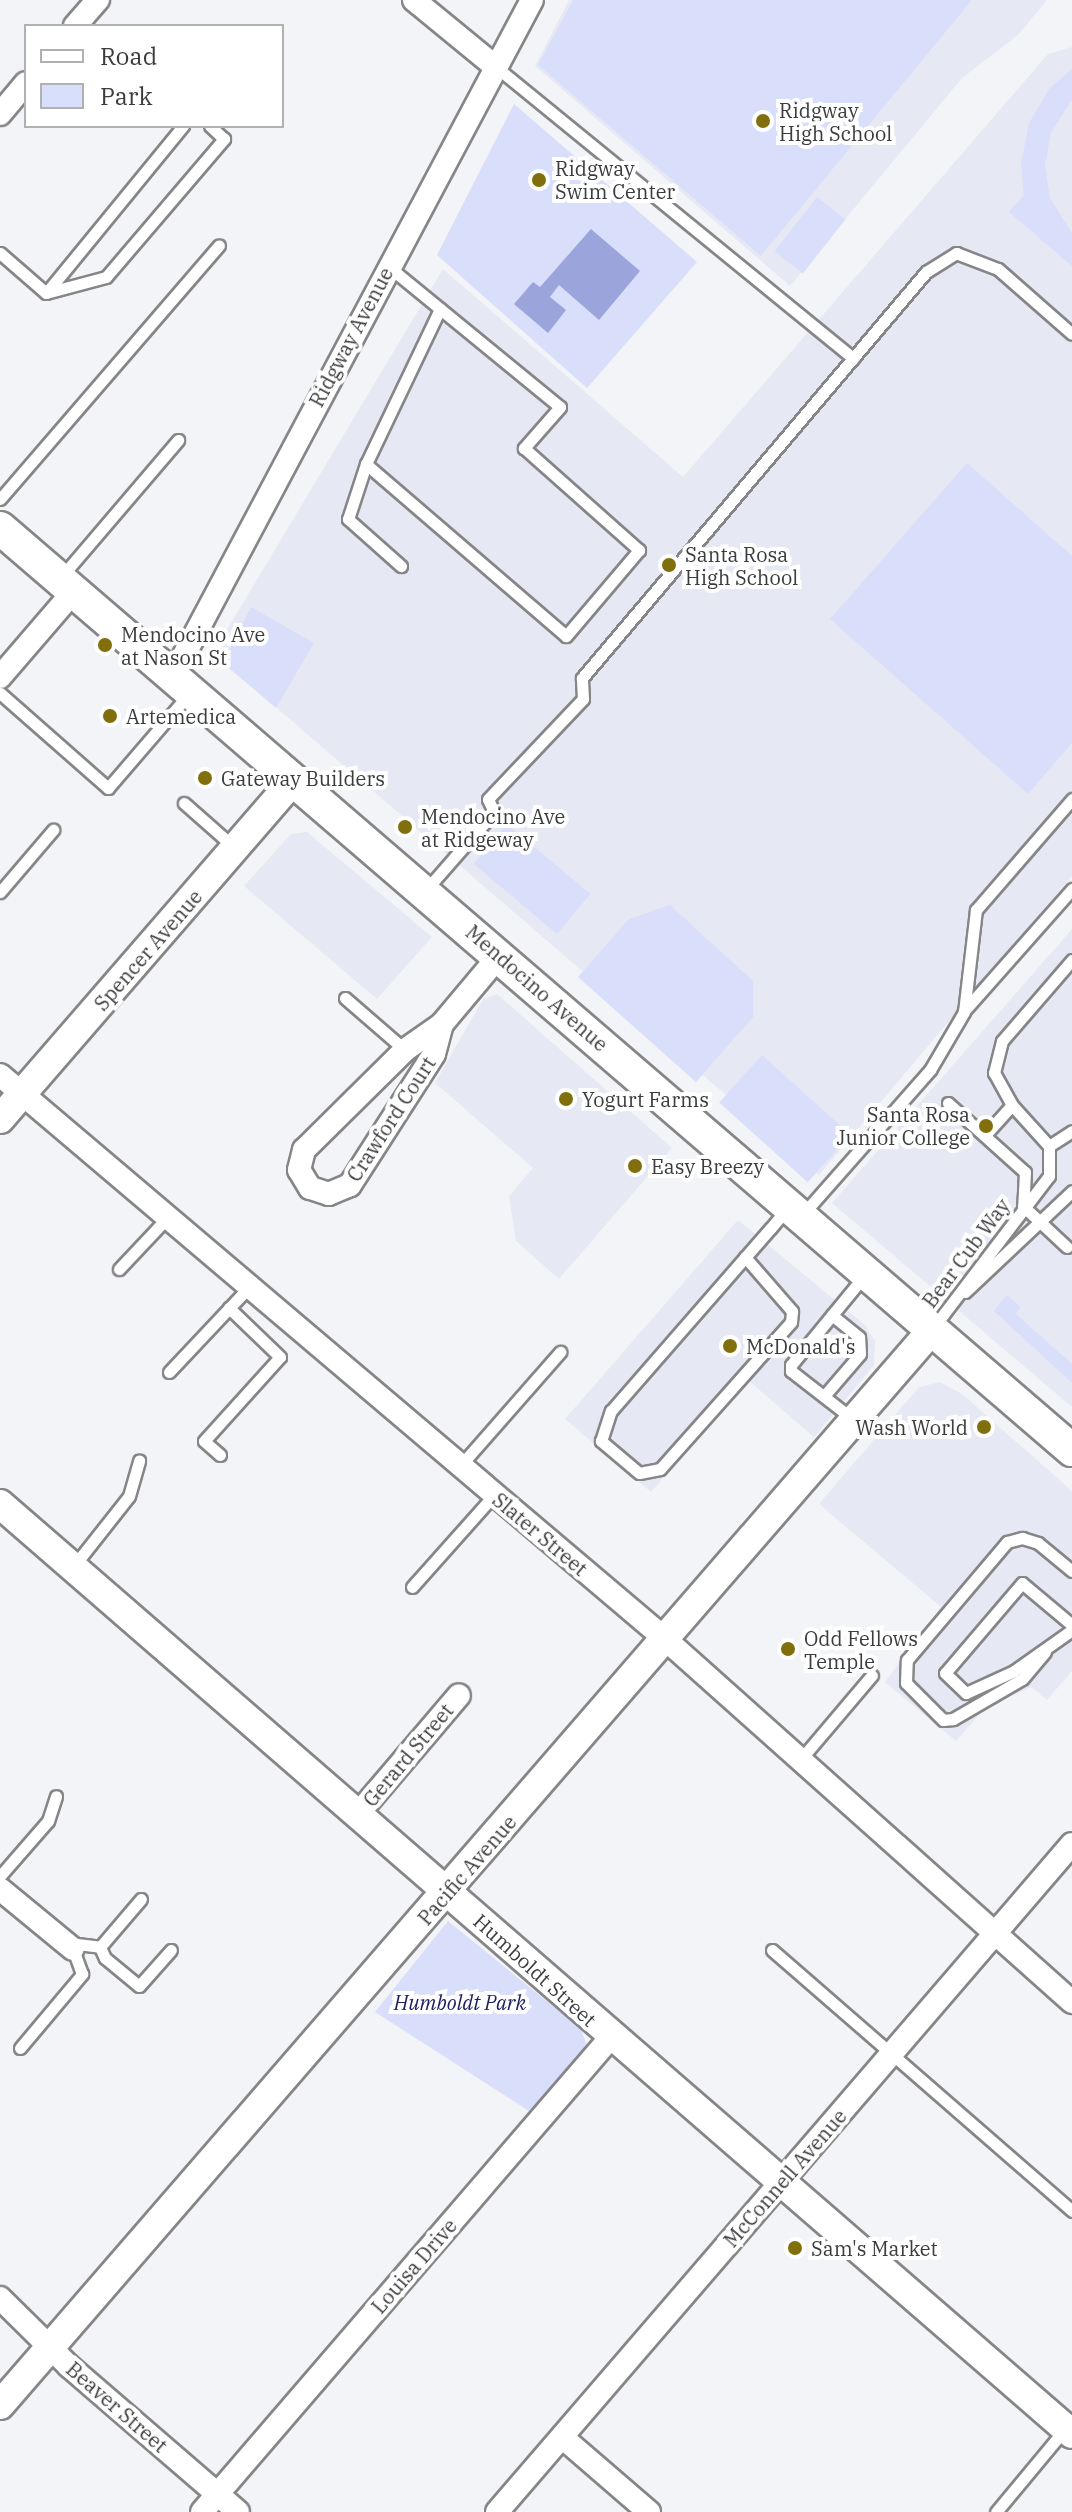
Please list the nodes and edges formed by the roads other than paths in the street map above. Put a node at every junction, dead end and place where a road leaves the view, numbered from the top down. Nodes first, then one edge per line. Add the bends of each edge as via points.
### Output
1 (98, 0) edge
2 (414, 0) edge
3 (532, 0) edge
4 (77, 24) edge
5 (496, 67) junction
6 (24, 85) edge
7 (0, 114) edge
8 (181, 128) edge
9 (212, 128) edge
10 (219, 245) dead end
11 (0, 253) edge
12 (389, 267) junction
13 (46, 293) junction
14 (440, 309) junction
15 (1072, 334) edge
16 (853, 358) junction
17 (178, 440) dead end
18 (366, 464) junction
19 (0, 499) edge
20 (0, 528) edge
21 (401, 566) dead end
22 (66, 586) junction
23 (0, 677) edge
24 (182, 684) junction
25 (0, 693) edge
26 (294, 780) junction
27 (1072, 799) edge
28 (184, 803) dead end
29 (53, 830) dead end
30 (236, 848) junction
31 (1072, 889) edge
32 (424, 891) junction
33 (0, 892) edge
34 (499, 956) junction
35 (1072, 960) edge
36 (345, 998) dead end
37 (964, 1012) junction
38 (442, 1024) junction
39 (405, 1050) junction
40 (0, 1075) edge
41 (22, 1094) junction
42 (948, 1103) dead end
43 (1012, 1105) junction
44 (0, 1119) edge
45 (1072, 1131) edge
46 (985, 1135) junction
47 (1049, 1146) junction
48 (1072, 1191) edge
49 (1023, 1206) junction
50 (794, 1212) junction
51 (168, 1217) junction
52 (1039, 1221) junction
53 (1067, 1247) dead end
54 (745, 1257) junction
55 (119, 1269) dead end
56 (866, 1275) junction
57 (249, 1287) junction
58 (229, 1308) junction
59 (832, 1315) junction
60 (930, 1332) junction
61 (560, 1352) dead end
62 (169, 1372) dead end
63 (824, 1396) junction
64 (855, 1421) junction
65 (1072, 1450) edge
66 (220, 1455) dead end
67 (139, 1460) dead end
68 (460, 1466) junction
69 (494, 1495) junction
70 (0, 1504) edge
71 (72, 1567) junction
72 (1072, 1571) edge
73 (412, 1587) dead end
74 (1072, 1627) edge
75 (664, 1638) junction
76 (1045, 1652) junction
77 (872, 1675) dead end
78 (459, 1695) dead end
79 (800, 1760) junction
80 (56, 1796) dead end
81 (357, 1815) junction
82 (1072, 1844) edge
83 (0, 1876) edge
84 (0, 1889) edge
85 (449, 1892) junction
86 (141, 1899) dead end
87 (994, 1934) junction
88 (69, 1946) junction
89 (100, 1947) junction
90 (171, 1950) dead end
91 (772, 1950) dead end
92 (1072, 2002) edge
93 (611, 2037) junction
94 (20, 2048) dead end
95 (893, 2052) junction
96 (781, 2182) junction
97 (1072, 2211) edge
98 (0, 2298) edge
99 (50, 2348) junction
100 (0, 2405) edge
101 (1069, 2431) edge
102 (562, 2437) junction
103 (217, 2494) junction
104 (202, 2512) edge
105 (238, 2512) edge
106 (497, 2512) edge
107 (649, 2512) edge
108 (996, 2512) edge

1 - 4 street
2 - 5 street
3 - 5 street, Ridgway Avenue
5 - 12 street, Ridgway Avenue
5 - 16 lane
6 - 7 street
8 - 13 lane
9 - 13 lane via 224,139 106,277
10 - 19 lane
11 - 13 lane
12 - 14 lane
12 - 24 street, Ridgway Avenue
14 - 18 lane
14 - 18 lane via 560,407 524,448 639,550 566,636
15 - 16 lane via 998,269 956,253 926,272
16 - 32 lane via 582,678 583,699 488,799 494,812
17 - 22 lane
18 - 21 lane via 348,519
20 - 22 main road, Mendocino Avenue
22 - 23 street
22 - 24 main road, Mendocino Avenue
24 - 25 lane via 108,788
24 - 26 main road, Mendocino Avenue
26 - 30 street, Spencer Avenue
26 - 32 main road, Mendocino Avenue
27 - 37 lane via 976,910
28 - 30 lane
29 - 33 lane
30 - 41 street, Spencer Avenue
31 - 37 lane
32 - 34 main road, Mendocino Avenue
34 - 38 street, Crawford Court
34 - 50 main road, Mendocino Avenue
35 - 43 lane via 1002,1041 994,1073
36 - 39 lane
37 - 50 lane via 930,1070
38 - 39 street, Crawford Court
38 - 39 street, Crawford Court via 434,1054 350,1185 329,1194 310,1188 299,1170 304,1150
40 - 41 street, Slater Street
41 - 44 street, Spencer Avenue
41 - 51 street, Slater Street
42 - 46 lane
43 - 46 lane
43 - 47 lane
45 - 47 lane
46 - 49 lane via 1025,1172
47 - 49 lane, Bear Cub Way via 1049,1176
48 - 52 lane, Bear Cub Way
49 - 52 lane
49 - 60 lane, Bear Cub Way
50 - 54 lane
50 - 56 main road, Mendocino Avenue
51 - 55 lane
51 - 57 street, Slater Street
52 - 53 lane
52 - 60 lane, Bear Cub Way
54 - 54 lane via 792,1311 791,1322 660,1469 639,1473 601,1441 611,1411
56 - 59 lane
56 - 60 main road, Mendocino Avenue
57 - 58 lane
57 - 68 street, Slater Street
58 - 62 lane
58 - 66 lane via 280,1357 204,1441
59 - 63 lane via 859,1337 860,1354
59 - 63 lane via 791,1365 791,1371
60 - 64 street, Pacific Avenue
60 - 65 main road, Mendocino Avenue
61 - 68 lane
63 - 64 lane
64 - 75 street, Pacific Avenue
67 - 71 lane via 129,1496
68 - 69 street, Slater Street
69 - 73 lane
69 - 75 street, Slater Street
70 - 71 street, Humboldt Street
71 - 81 street, Humboldt Street
72 - 76 lane via 1038,1543 1022,1538 1007,1542 907,1660 906,1683 943,1720 953,1719 1022,1679
74 - 76 lane
74 - 76 lane via 1022,1583 945,1673 966,1693
75 - 79 street, Slater Street
75 - 85 street, Pacific Avenue
77 - 79 lane
78 - 81 street, Gerard Street
79 - 87 street, Slater Street
80 - 83 lane via 48,1821
81 - 85 street, Humboldt Street
82 - 87 street, McConnell Avenue
84 - 88 street
85 - 93 street, Humboldt Street
85 - 99 street, Pacific Avenue
86 - 89 lane
87 - 92 street, Slater Street
87 - 95 street, McConnell Avenue
88 - 89 lane
88 - 94 lane via 82,1974
89 - 90 lane via 105,1958 139,1986
91 - 95 lane
93 - 96 street, Humboldt Street
93 - 103 street, Louisa Drive
95 - 96 street, McConnell Avenue
95 - 97 lane
96 - 101 street, Humboldt Street
96 - 102 street, McConnell Avenue
98 - 99 street, Beaver Street
99 - 100 street, Pacific Avenue
99 - 103 street, Beaver Street
101 - 108 lane
102 - 106 street, McConnell Avenue
102 - 107 street
103 - 104 street, Louisa Drive
103 - 105 street, Beaver Street

